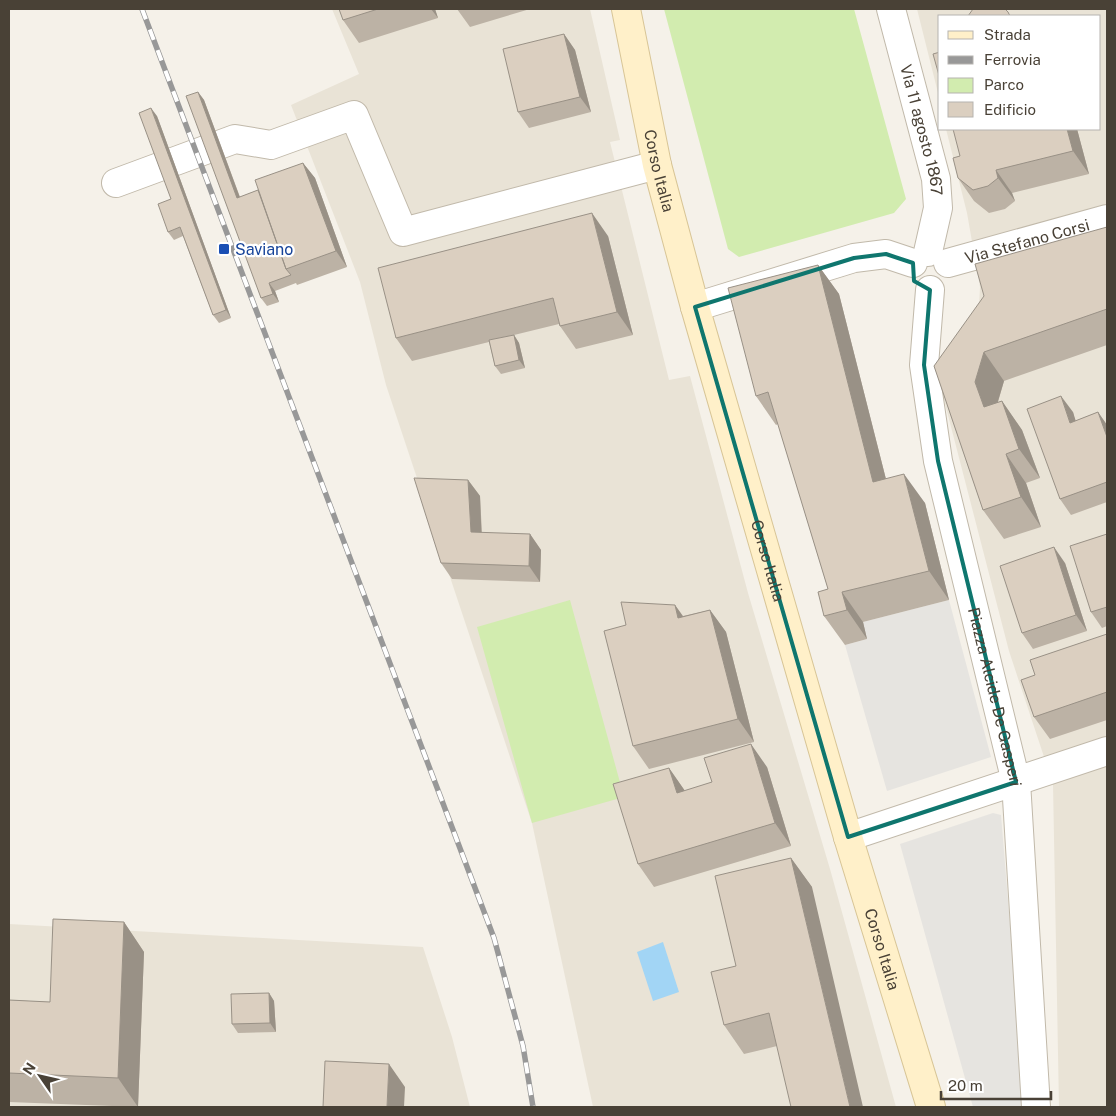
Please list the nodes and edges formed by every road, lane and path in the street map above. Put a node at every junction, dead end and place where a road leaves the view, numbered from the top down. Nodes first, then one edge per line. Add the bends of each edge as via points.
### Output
1 (626, 9) edge
2 (891, 9) edge
3 (657, 165) junction
4 (116, 183) dead end
5 (1107, 219) edge
6 (930, 259) junction
7 (696, 307) junction
8 (1107, 751) edge
9 (1016, 782) junction
10 (848, 837) junction
11 (931, 1107) edge
12 (1036, 1107) edge

1 - 3 main road, Corso Italia
2 - 6 street, Via 11 agosto 1867 via 936,179 938,208
3 - 4 street via 402,232 354,115 270,145 235,139
3 - 7 main road, Corso Italia
5 - 6 street, Via Stefano Corsi
6 - 7 street via 886,254 854,258
6 - 9 street, Piazza Alcide De Gasperi via 911,269 914,281 930,290 924,365 938,461
7 - 10 main road, Corso Italia
8 - 9 street
9 - 10 street
9 - 12 street, Piazza Alcide De Gasperi
10 - 11 main road, Corso Italia

